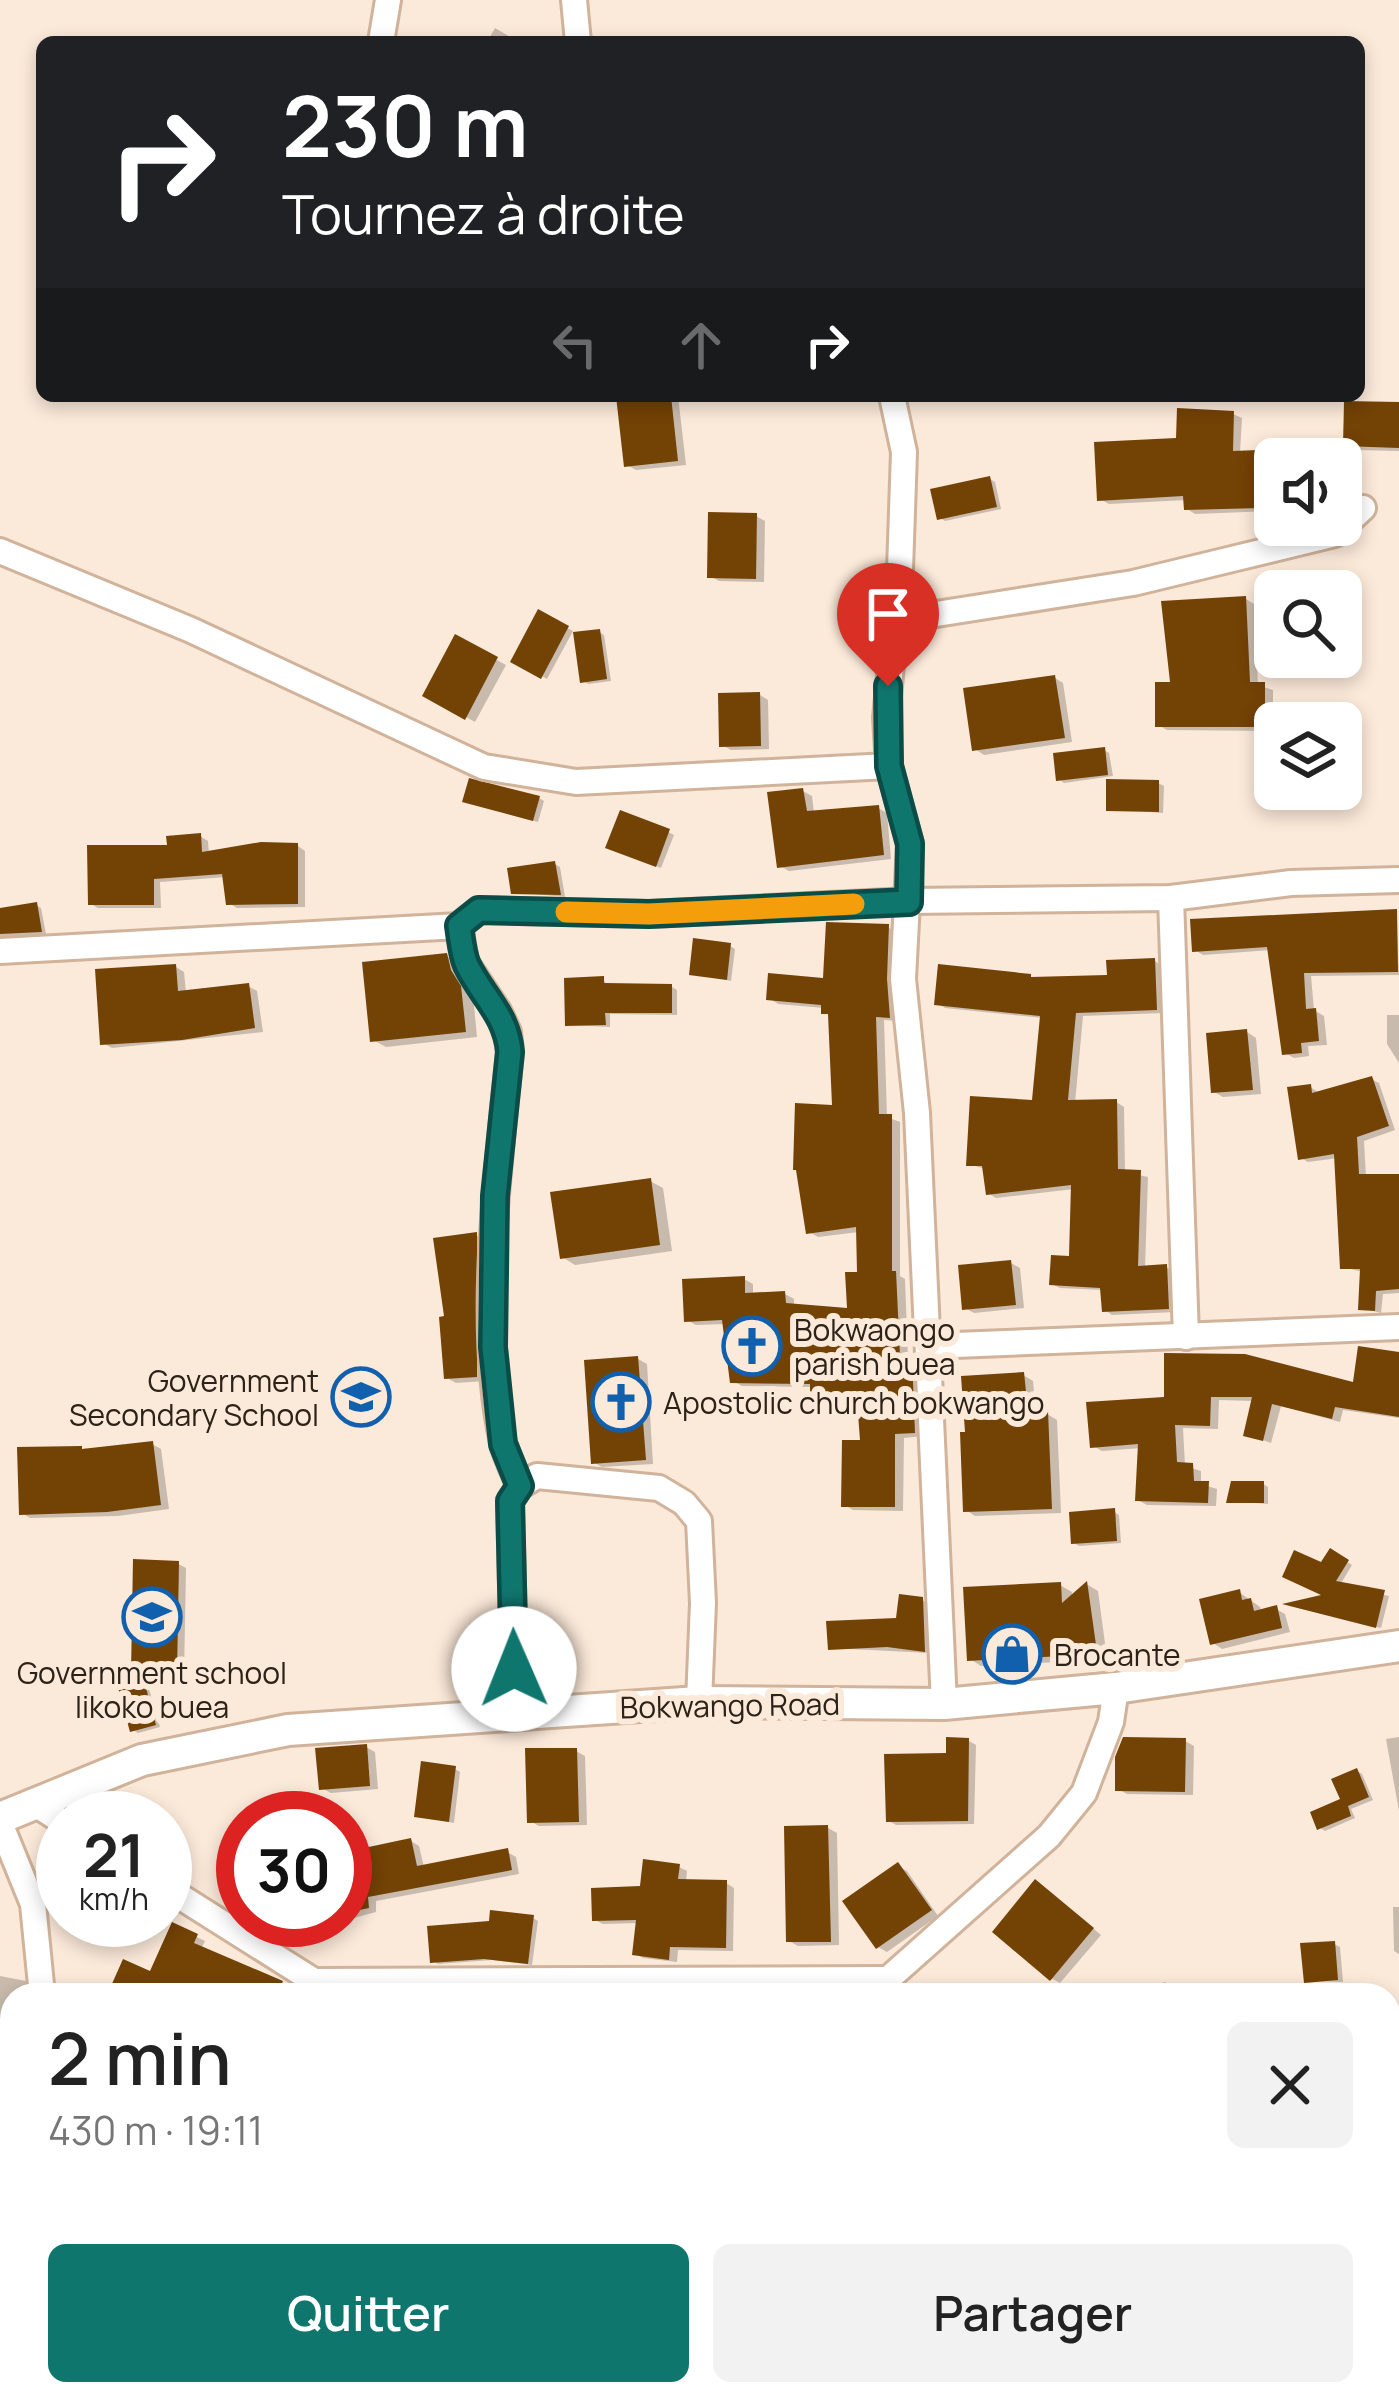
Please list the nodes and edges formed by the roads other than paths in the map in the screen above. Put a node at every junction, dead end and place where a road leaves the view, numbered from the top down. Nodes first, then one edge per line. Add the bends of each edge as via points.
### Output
1 (388, 0) edge
2 (574, 0) edge
3 (381, 36) edge
4 (577, 36) edge
5 (893, 402) edge
6 (1363, 508) dead end
7 (0, 550) edge
8 (892, 622) junction
9 (889, 766) junction
10 (1399, 880) edge
11 (1171, 898) junction
12 (909, 902) junction
13 (459, 926) junction
14 (0, 951) edge
15 (1399, 1327) edge
16 (1186, 1337) junction
17 (930, 1346) junction
18 (520, 1486) junction
19 (1399, 1646) edge
20 (1116, 1688) junction
21 (699, 1702) junction
22 (944, 1704) junction
23 (515, 1712) junction
24 (32, 1802) junction
25 (36, 1805) edge
26 (0, 1821) edge
27 (192, 1904) edge
28 (889, 1979) junction
29 (41, 1983) edge
30 (317, 1983) edge
31 (638, 1983) edge
32 (884, 1983) edge

1 - 3 street
2 - 4 street
5 - 8 street via 904,452
6 - 8 street via 1335,534 1313,540 1133,583
7 - 9 street via 484,767 576,782
8 - 9 street
9 - 12 street via 910,844
10 - 11 street
11 - 12 street
11 - 16 street
12 - 13 street via 649,914 479,910
12 - 17 street via 903,979
13 - 14 street
13 - 18 street via 465,962 508,1032 493,1347 503,1444
15 - 16 street
16 - 17 street
17 - 22 street
18 - 21 street via 537,1476 659,1488 699,1521
18 - 23 street via 510,1501
19 - 20 street, Bokwango Road
20 - 22 street, Bokwango Road
20 - 28 street via 1084,1793 1049,1836
21 - 22 street, Bokwango Road
21 - 23 street, Bokwango Road
23 - 24 street, Bokwango Road via 287,1730 142,1760
24 - 25 street
24 - 26 street, Bokwango Road
26 - 29 street via 33,1904
27 - 30 street
28 - 31 street
28 - 32 street

